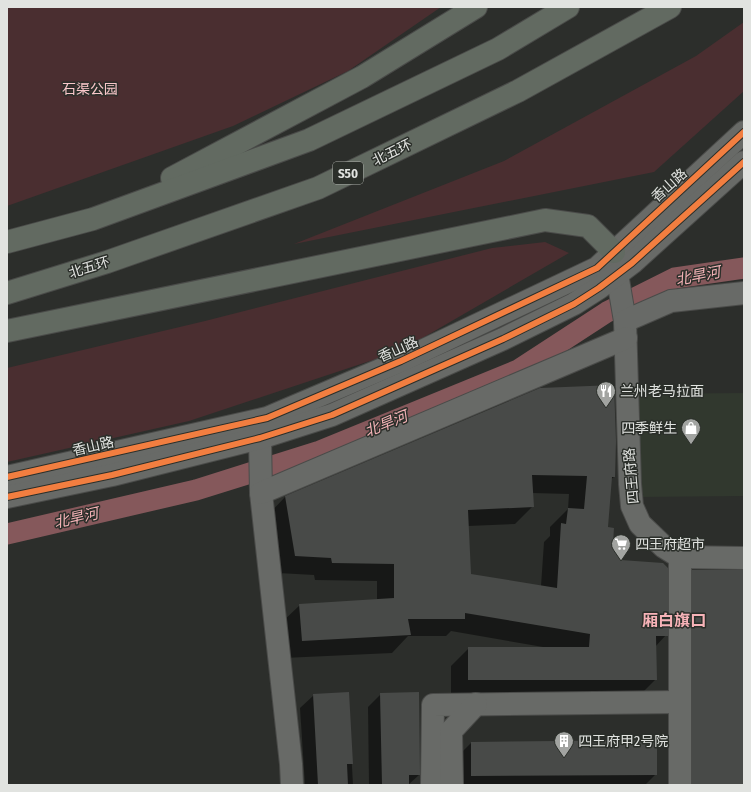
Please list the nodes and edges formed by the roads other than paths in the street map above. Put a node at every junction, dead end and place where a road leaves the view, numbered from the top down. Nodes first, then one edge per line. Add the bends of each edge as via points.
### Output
1 (476, 7) edge
2 (568, 7) edge
3 (670, 7) edge
4 (744, 132) edge
5 (744, 162) edge
6 (93, 219) junction
7 (7, 242) edge
8 (614, 252) junction
9 (618, 278) junction
10 (7, 293) edge
11 (744, 293) edge
12 (625, 324) junction
13 (7, 331) edge
14 (260, 438) junction
15 (7, 478) edge
16 (261, 493) junction
17 (7, 497) edge
18 (680, 557) junction
19 (744, 558) edge
20 (680, 702) junction
21 (476, 704) junction
22 (292, 785) edge
23 (432, 785) edge
24 (452, 785) edge
25 (680, 785) edge

1 - 6 highway via 362,77
2 - 6 highway via 498,49 310,140
3 - 10 highway, 北五环 / S50 via 518,91 318,188 106,262
4 - 8 street, 香山路
5 - 9 street
6 - 7 highway
8 - 9 street, 四王府路
8 - 13 highway via 588,226 545,220
8 - 15 street, 香山路 via 597,268 518,306 401,361 267,418
9 - 12 street, 四王府路
9 - 14 street via 574,304 503,339 332,415
11 - 12 street via 671,301
12 - 16 street
12 - 18 street, 四王府路 via 632,506 640,524 664,547
14 - 16 street
14 - 17 street via 112,475
16 - 22 street
18 - 19 street
18 - 20 street
20 - 21 street
20 - 25 street
21 - 23 street via 433,705
21 - 24 street via 451,731

